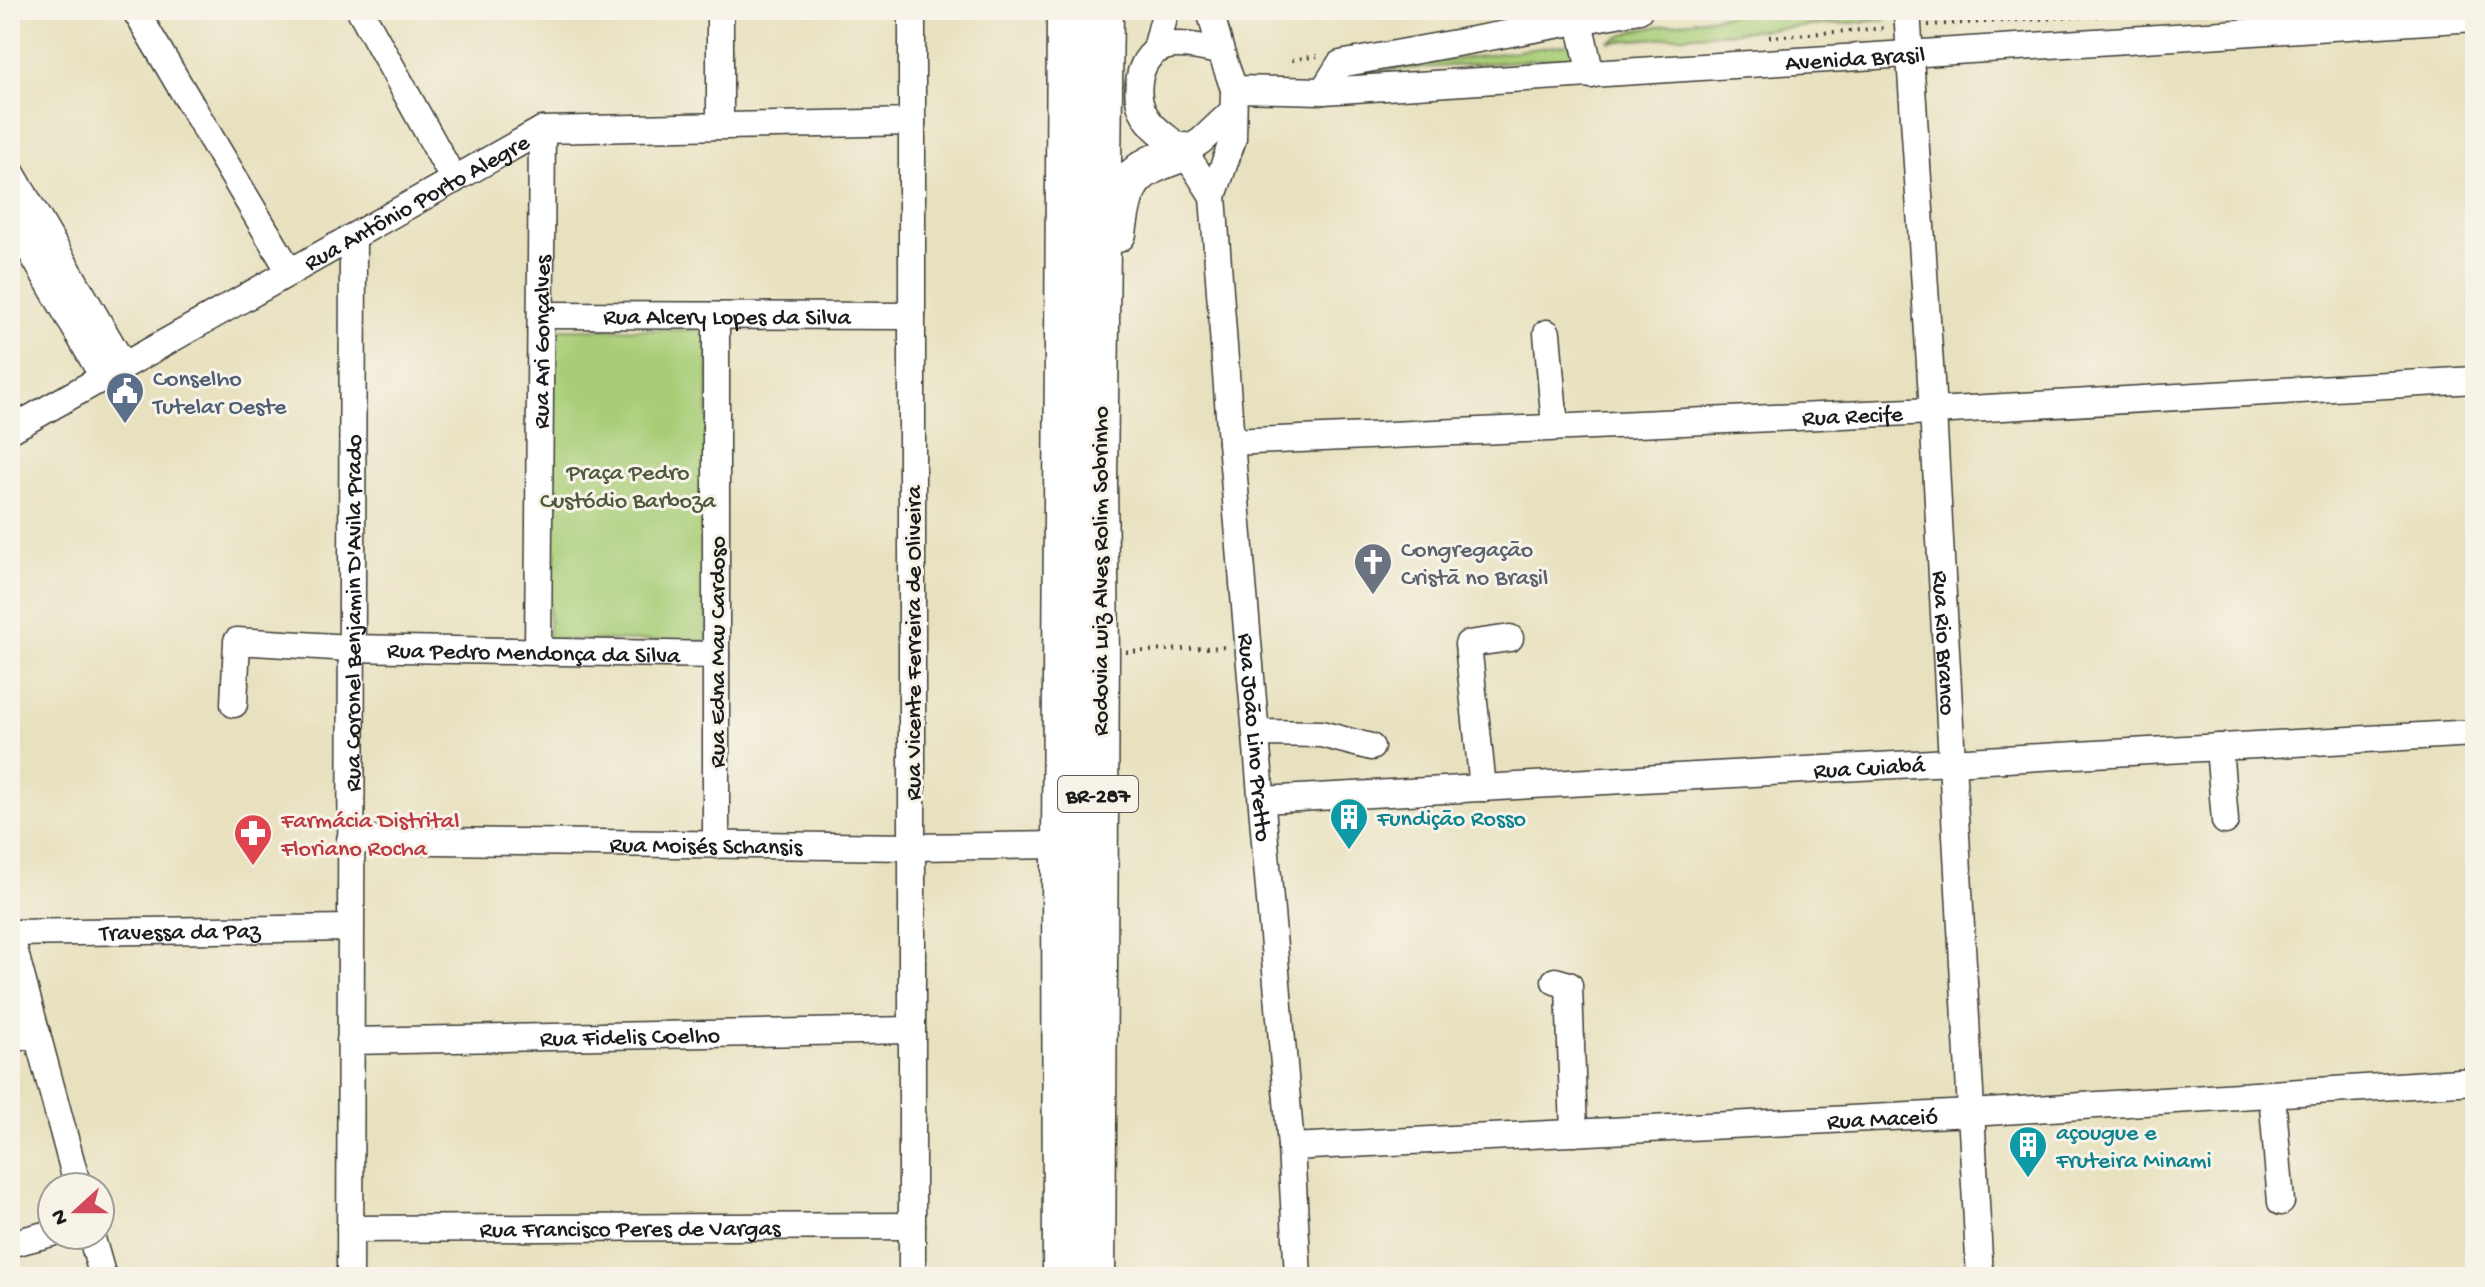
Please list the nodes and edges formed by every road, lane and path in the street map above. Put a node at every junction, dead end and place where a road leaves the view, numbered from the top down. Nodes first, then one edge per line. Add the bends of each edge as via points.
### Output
1 (135, 10) edge
2 (360, 10) edge
3 (720, 10) edge
4 (912, 10) edge
5 (1039, 10) edge
6 (1066, 10) edge
7 (1104, 10) edge
8 (1166, 10) edge
9 (1210, 10) edge
10 (1639, 10) edge
11 (1907, 10) edge
12 (2475, 18) edge
13 (1579, 21) junction
14 (1156, 49) junction
15 (1221, 52) junction
16 (1910, 54) junction
17 (1591, 75) junction
18 (1323, 91) junction
19 (1233, 100) junction
20 (1065, 115) junction
21 (912, 122) junction
22 (720, 125) junction
23 (542, 130) junction
24 (1184, 152) junction
25 (10, 170) edge
26 (454, 180) junction
27 (1213, 196) junction
28 (10, 215) edge
29 (353, 237) junction
30 (290, 272) junction
31 (1101, 310) junction
32 (541, 315) junction
33 (716, 316) junction
34 (912, 316) junction
35 (1547, 333) dead end
36 (114, 372) junction
37 (2475, 380) edge
38 (1933, 411) junction
39 (1555, 427) junction
40 (10, 430) edge
41 (1231, 442) junction
42 (1510, 638) dead end
43 (1248, 646) junction
44 (350, 648) junction
45 (538, 652) junction
46 (1100, 654) junction
47 (716, 655) junction
48 (234, 704) dead end
49 (1256, 733) junction
50 (2475, 733) edge
51 (1371, 747) dead end
52 (2219, 747) junction
53 (1952, 761) junction
54 (1483, 788) junction
55 (1262, 800) junction
56 (2225, 821) dead end
57 (350, 840) junction
58 (716, 845) junction
59 (1061, 845) junction
60 (912, 847) junction
61 (350, 928) junction
62 (10, 934) edge
63 (1555, 981) dead end
64 (912, 1030) junction
65 (37, 1033) junction
66 (10, 1040) edge
67 (350, 1041) junction
68 (2475, 1081) edge
69 (2272, 1094) junction
70 (1971, 1113) junction
71 (1574, 1133) junction
72 (1291, 1147) junction
73 (74, 1171) edge
74 (2281, 1202) dead end
75 (912, 1226) junction
76 (350, 1229) junction
77 (36, 1237) edge
78 (10, 1244) edge
79 (96, 1251) edge
80 (103, 1277) edge
81 (350, 1277) edge
82 (912, 1277) edge
83 (1062, 1277) edge
84 (1096, 1277) edge
85 (1298, 1277) edge
86 (1980, 1277) edge

1 - 30 street
2 - 26 street
3 - 22 street
4 - 21 street, Rua Vicente Ferreira de Oliveira
5 - 20 highway, BR-287 via 1048,65
6 - 20 highway, Rodovia Luiz Alves Rolim Sobrinho / BR-287
7 - 31 highway, Rodovia Luiz Alves Rolim Sobrinho / BR-287
8 - 14 street
9 - 15 street, Rua João Lino Pretto
10 - 13 street
11 - 16 street, Rua Rio Branco
12 - 16 street, Avenida Brasil
13 - 17 street
13 - 18 street via 1340,64
14 - 15 street via 1187,44
14 - 24 street via 1138,82 1139,103 1146,117
15 - 19 street, Rua João Lino Pretto
16 - 17 street, Avenida Brasil
16 - 38 street, Rua Rio Branco
17 - 18 street, Avenida Brasil
18 - 19 street, Avenida Brasil
19 - 24 street via 1201,141
19 - 27 street, Rua João Lino Pretto via 1233,139
20 - 59 highway, Rodovia Luiz Alves Rolim Sobrinho / BR-287
21 - 22 street, Rua Antônio Porto Alegre
21 - 34 street, Rua Vicente Ferreira de Oliveira
22 - 23 street, Rua Antônio Porto Alegre
23 - 26 street, Rua Antônio Porto Alegre
23 - 32 street, Rua Ari Gonçalves
24 - 27 street, Rua João Lino Pretto
24 - 31 highway via 1142,169 1128,185
25 - 36 street
26 - 29 street, Rua Antônio Porto Alegre
27 - 41 street, Rua João Lino Pretto
28 - 36 street
29 - 30 street, Rua Antônio Porto Alegre
29 - 44 street, Rua Coronel Benjamin D'Avila Prado
30 - 36 street, Rua Antônio Porto Alegre
31 - 46 highway, Rodovia Luiz Alves Rolim Sobrinho / BR-287
32 - 33 street, Rua Alcery Lopes da Silva
32 - 45 street, Rua Ari Gonçalves
33 - 34 street, Rua Alcery Lopes da Silva
33 - 47 street, Rua Edna Mau Cardoso
34 - 60 street, Rua Vicente Ferreira de Oliveira
35 - 39 street
36 - 40 street, Rua Antônio Porto Alegre
37 - 38 street, Rua Recife
38 - 39 street, Rua Recife
38 - 53 street, Rua Rio Branco
39 - 41 street, Rua Recife
41 - 43 street, Rua João Lino Pretto
42 - 54 street via 1468,644
43 - 46 path
43 - 49 street, Rua João Lino Pretto
44 - 45 street, Rua Pedro Mendonça da Silva
44 - 48 street, Rua Pedro Mendonça da Silva via 237,641
44 - 57 street, Rua Coronel Benjamin D'Avila Prado
45 - 47 street, Rua Pedro Mendonça da Silva
46 - 84 highway, Rodovia Luiz Alves Rolim Sobrinho / BR-287
47 - 58 street, Rua Edna Mau Cardoso
49 - 51 street via 1321,734
49 - 55 street, Rua João Lino Pretto
50 - 52 street, Rua Cuiabá
52 - 53 street, Rua Cuiabá
52 - 56 street
53 - 54 street, Rua Cuiabá
53 - 70 street, Rua Rio Branco
54 - 55 street, Rua Cuiabá
55 - 72 street, Rua João Lino Pretto
57 - 58 street, Rua Moisés Schansis
57 - 61 street, Rua Coronel Benjamin D'Avila Prado
58 - 60 street, Rua Moisés Schansis
59 - 60 street, Rua Moisés Schansis
59 - 83 highway, Rodovia Luiz Alves Rolim Sobrinho / BR-287
60 - 64 street, Rua Vicente Ferreira de Oliveira
61 - 62 street, Travessa da Paz
61 - 67 street, Rua Coronel Benjamin D'Avila Prado
62 - 65 street
63 - 71 street via 1569,985
64 - 67 street, Rua Fidelis Coelho
64 - 75 street, Rua Vicente Ferreira de Oliveira
65 - 66 street
65 - 73 street
67 - 76 street, Rua Coronel Benjamin D'Avila Prado
68 - 69 street, Rua Maceió
69 - 70 street, Rua Maceió
69 - 74 street
70 - 71 street, Rua Maceió
70 - 86 street, Rua Rio Branco
71 - 72 street, Rua Maceió
72 - 85 street, Rua João Lino Pretto
75 - 76 street, Rua Francisco Peres de Vargas
75 - 82 street, Rua Vicente Ferreira de Oliveira
76 - 81 street, Rua Coronel Benjamin D'Avila Prado
77 - 78 street
79 - 80 street

